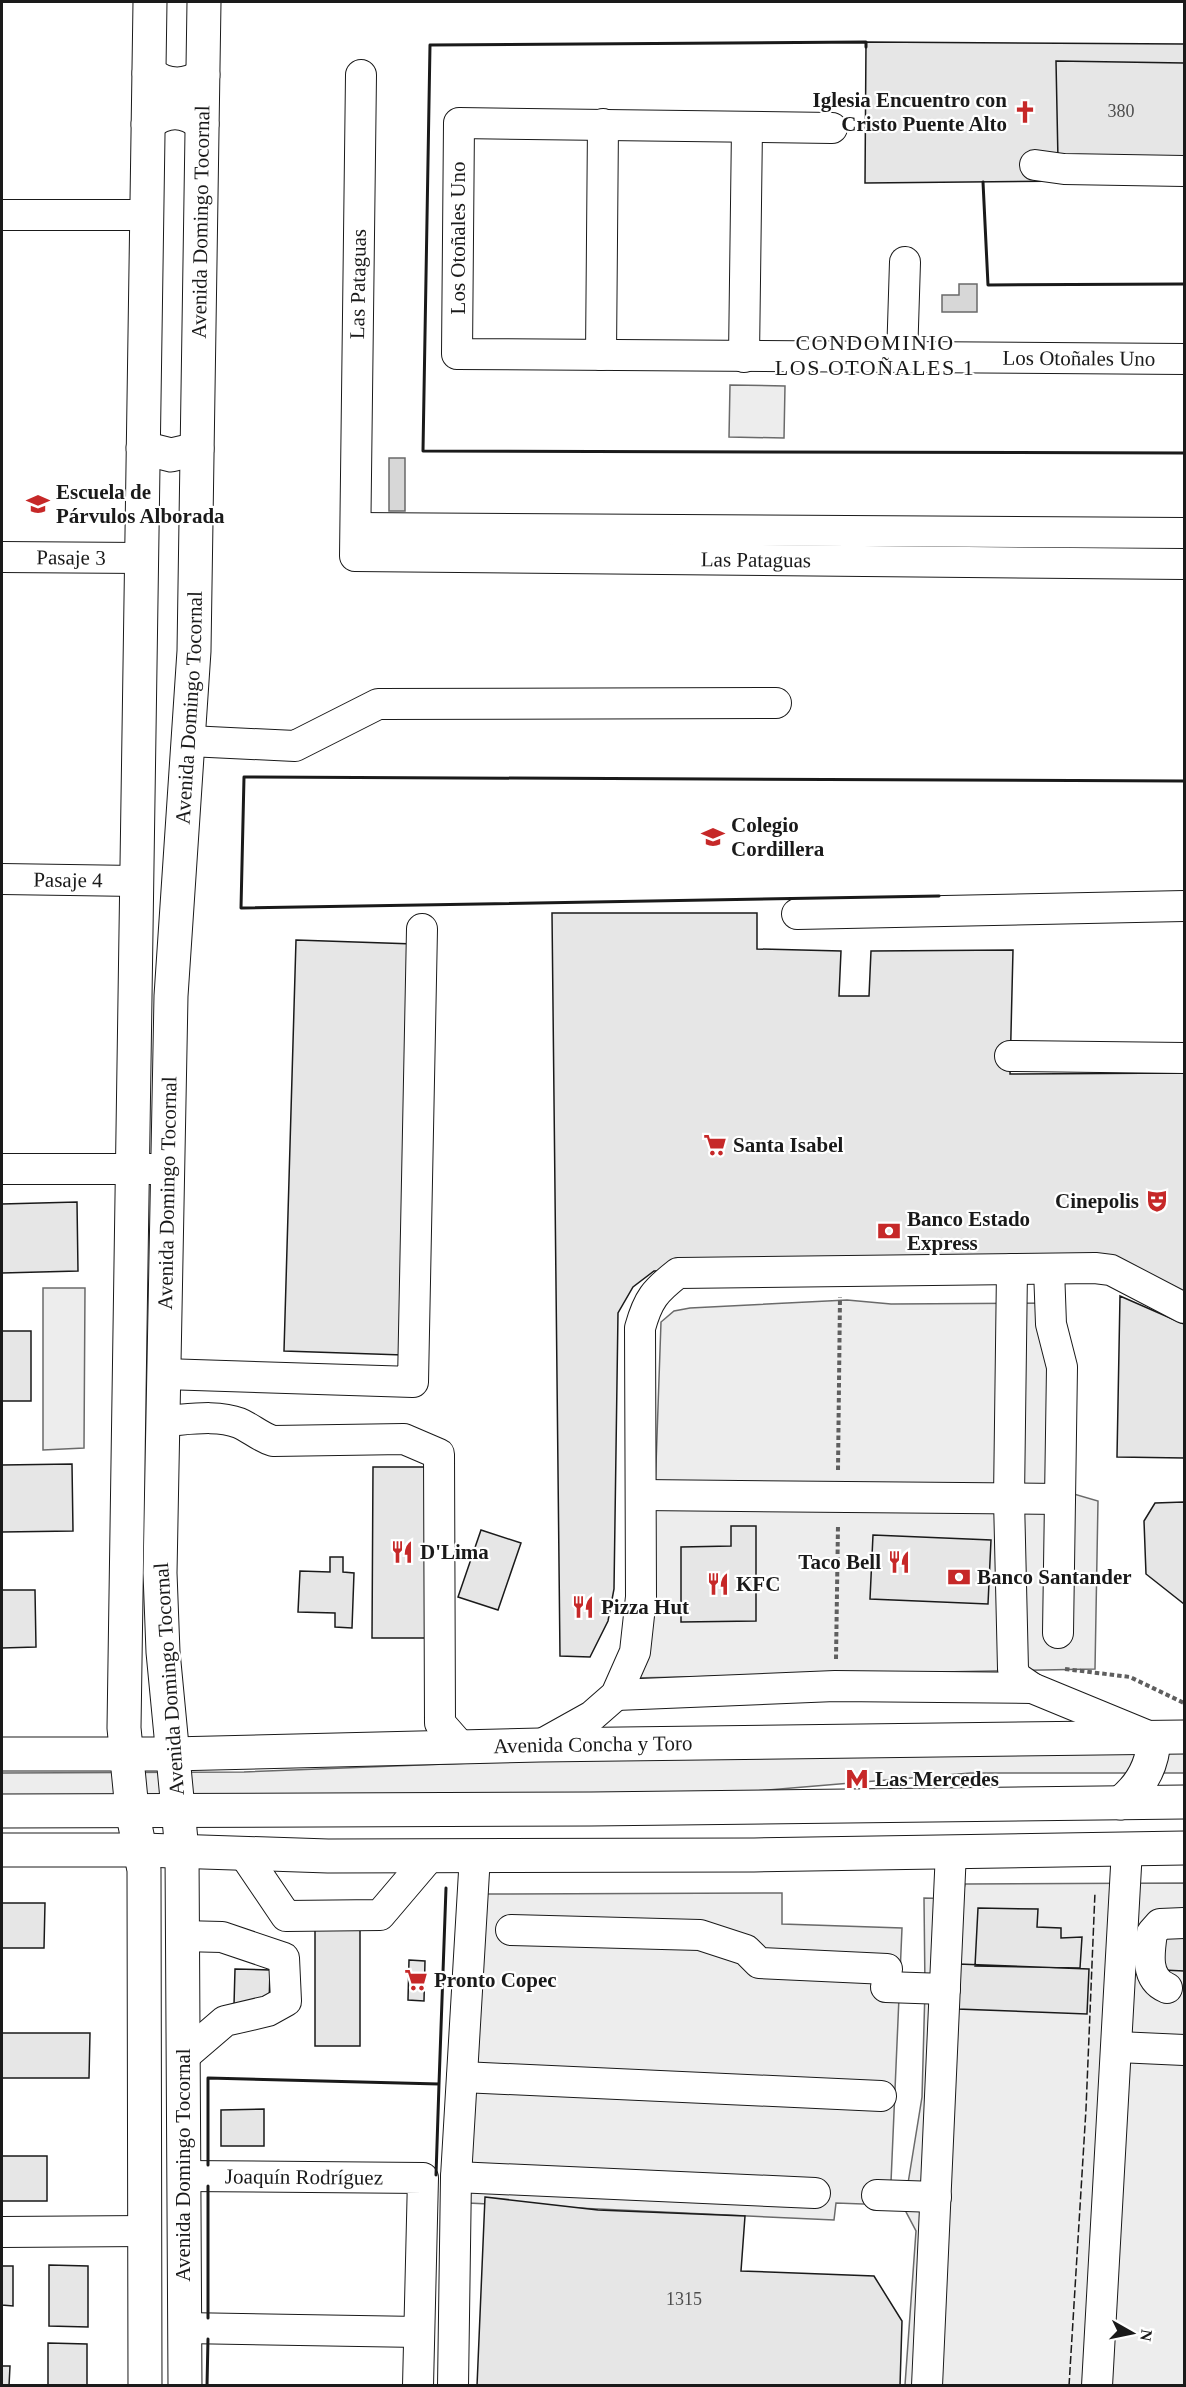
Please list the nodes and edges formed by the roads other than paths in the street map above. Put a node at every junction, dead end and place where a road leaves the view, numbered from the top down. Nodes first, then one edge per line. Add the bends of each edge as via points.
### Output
1 (150, 2) edge
2 (204, 2) edge
3 (149, 73) junction
4 (203, 75) junction
5 (361, 75) dead end
6 (148, 124) junction
7 (202, 124) junction
8 (603, 124) junction
9 (747, 127) junction
10 (832, 128) dead end
11 (1035, 165) dead end
12 (1185, 171) edge
13 (2, 215) edge
14 (146, 215) junction
15 (905, 262) dead end
16 (601, 355) junction
17 (744, 357) junction
18 (902, 358) junction
19 (1185, 359) edge
20 (143, 448) junction
21 (197, 449) junction
22 (356, 528) junction
23 (1185, 533) edge
24 (2, 557) edge
25 (141, 558) junction
26 (1185, 564) edge
27 (776, 704) dead end
28 (189, 746) junction
29 (139, 750) junction
30 (2, 879) edge
31 (136, 880) junction
32 (1185, 906) edge
33 (797, 914) dead end
34 (422, 929) dead end
35 (1010, 1056) dead end
36 (1185, 1058) edge
37 (132, 1168) junction
38 (2, 1169) edge
39 (167, 1169) junction
40 (1012, 1269) junction
41 (1048, 1269) junction
42 (1185, 1308) edge
43 (164, 1374) junction
44 (163, 1421) junction
45 (642, 1495) junction
46 (1009, 1499) junction
47 (1060, 1499) junction
48 (1058, 1633) dead end
49 (1032, 1688) junction
50 (616, 1695) junction
51 (1169, 1737) edge
52 (540, 1745) junction
53 (461, 1747) junction
54 (2, 1754) edge
55 (125, 1754) junction
56 (172, 1754) junction
57 (1185, 1802) edge
58 (1120, 1803) junction
59 (591, 1809) junction
60 (132, 1810) junction
61 (178, 1810) junction
62 (2, 1811) edge
63 (1185, 1848) edge
64 (1127, 1849) junction
65 (2, 1850) edge
66 (142, 1850) junction
67 (182, 1851) junction
68 (951, 1851) junction
69 (244, 1854) junction
70 (431, 1855) junction
71 (475, 1855) junction
72 (754, 1855) junction
73 (286, 1916) junction
74 (1185, 1923) edge
75 (511, 1930) dead end
76 (182, 1936) junction
77 (284, 1958) junction
78 (1121, 1986) junction
79 (945, 1989) junction
80 (1176, 1989) edge
81 (1118, 2047) junction
82 (1185, 2050) edge
83 (183, 2057) junction
84 (462, 2077) junction
85 (881, 2096) dead end
86 (184, 2176) junction
87 (456, 2177) junction
88 (815, 2193) dead end
89 (877, 2195) dead end
90 (936, 2197) junction
91 (145, 2231) junction
92 (2, 2232) edge
93 (184, 2328) junction
94 (419, 2332) junction
95 (146, 2385) edge
96 (185, 2385) edge
97 (418, 2385) edge
98 (453, 2385) edge
99 (927, 2385) edge
100 (1097, 2385) edge

1 - 3 main road, Avenida Domingo Tocornal
2 - 4 main road, Avenida Domingo Tocornal
3 - 4 main road via 166,84 176,85
3 - 6 main road, Avenida Domingo Tocornal
4 - 7 main road, Avenida Domingo Tocornal
5 - 22 street, Las Pataguas
6 - 7 main road via 174,112 194,117
6 - 14 main road, Avenida Domingo Tocornal
7 - 21 main road, Avenida Domingo Tocornal
8 - 9 street, Los Otoñales Uno
8 - 16 street
8 - 16 street, Los Otoñales Uno via 459,123 457,354
9 - 10 street, Los Otoñales Uno
9 - 17 street
11 - 12 street
13 - 14 street
14 - 20 main road, Avenida Domingo Tocornal
15 - 18 street
16 - 17 street, Los Otoñales Uno
17 - 18 street, Los Otoñales Uno
18 - 19 street, Los Otoñales Uno
20 - 21 main road via 171,455
20 - 25 main road, Avenida Domingo Tocornal
21 - 28 main road, Avenida Domingo Tocornal
22 - 23 street, Las Pataguas
22 - 26 street, Las Pataguas via 355,556
24 - 25 street, Pasaje 3
25 - 29 main road, Avenida Domingo Tocornal
27 - 28 street via 378,704 295,746
28 - 29 main road via 163,757
28 - 39 main road, Avenida Domingo Tocornal via 171,996
29 - 31 main road, Avenida Domingo Tocornal
30 - 31 street, Pasaje 4
31 - 37 main road, Avenida Domingo Tocornal
32 - 33 street
34 - 43 street via 413,1382
35 - 36 street
37 - 38 street
37 - 39 street
37 - 55 main road, Avenida Domingo Tocornal
39 - 43 main road, Avenida Domingo Tocornal
40 - 41 street
40 - 45 street via 678,1273 654,1292 640,1328
40 - 46 street
41 - 42 street via 1111,1270
41 - 47 street via 1051,1324 1062,1367
43 - 44 main road, Avenida Domingo Tocornal
44 - 53 street via 223,1419 240,1423 259,1437 273,1441 404,1439 439,1455 440,1723
44 - 56 main road, Avenida Domingo Tocornal via 160,1574
45 - 46 street
45 - 50 street via 639,1630 632,1662
46 - 47 street
46 - 49 street via 1013,1669 1016,1677
47 - 48 street
49 - 50 street via 836,1686
49 - 51 street
50 - 52 street via 592,1716
51 - 52 main road, Avenida Concha y Toro
51 - 58 main road via 1154,1749 1139,1786
52 - 53 main road, Avenida Concha y Toro
53 - 56 main road, Avenida Concha y Toro
54 - 55 main road, Avenida Concha y Toro
55 - 56 main road, Avenida Concha y Toro
55 - 60 main road, Avenida Domingo Tocornal
56 - 61 main road, Avenida Domingo Tocornal
57 - 58 main road
58 - 59 main road
59 - 61 main road
59 - 72 main road
60 - 61 main road
60 - 62 main road
60 - 66 main road, Avenida Domingo Tocornal
61 - 67 main road, Avenida Domingo Tocornal
63 - 64 main road
64 - 68 main road
64 - 78 street
65 - 66 main road
66 - 67 main road
66 - 91 main road, Avenida Domingo Tocornal
67 - 69 main road
67 - 76 main road, Avenida Domingo Tocornal
68 - 72 main road
68 - 79 street
69 - 70 main road
69 - 73 street
70 - 71 main road
70 - 73 street via 380,1915
71 - 72 main road
71 - 84 street
73 - 77 street
74 - 80 street via 1166,1922 1152,1933 1151,1973 1160,1985
75 - 79 street via 700,1935 746,1950 759,1963
76 - 77 street via 222,1937
76 - 83 main road, Avenida Domingo Tocornal
77 - 83 street via 286,2001 268,2011 225,2021
78 - 80 street
78 - 81 street
79 - 90 street
81 - 82 street
81 - 100 street
83 - 86 main road, Avenida Domingo Tocornal
84 - 85 street
84 - 87 street
86 - 93 main road, Avenida Domingo Tocornal
86 - 94 street, Joaquín Rodríguez via 423,2178
87 - 88 street
87 - 98 street
89 - 90 street
90 - 99 street
91 - 92 street
91 - 95 main road, Avenida Domingo Tocornal
93 - 94 street
93 - 96 main road, Avenida Domingo Tocornal
94 - 97 street

